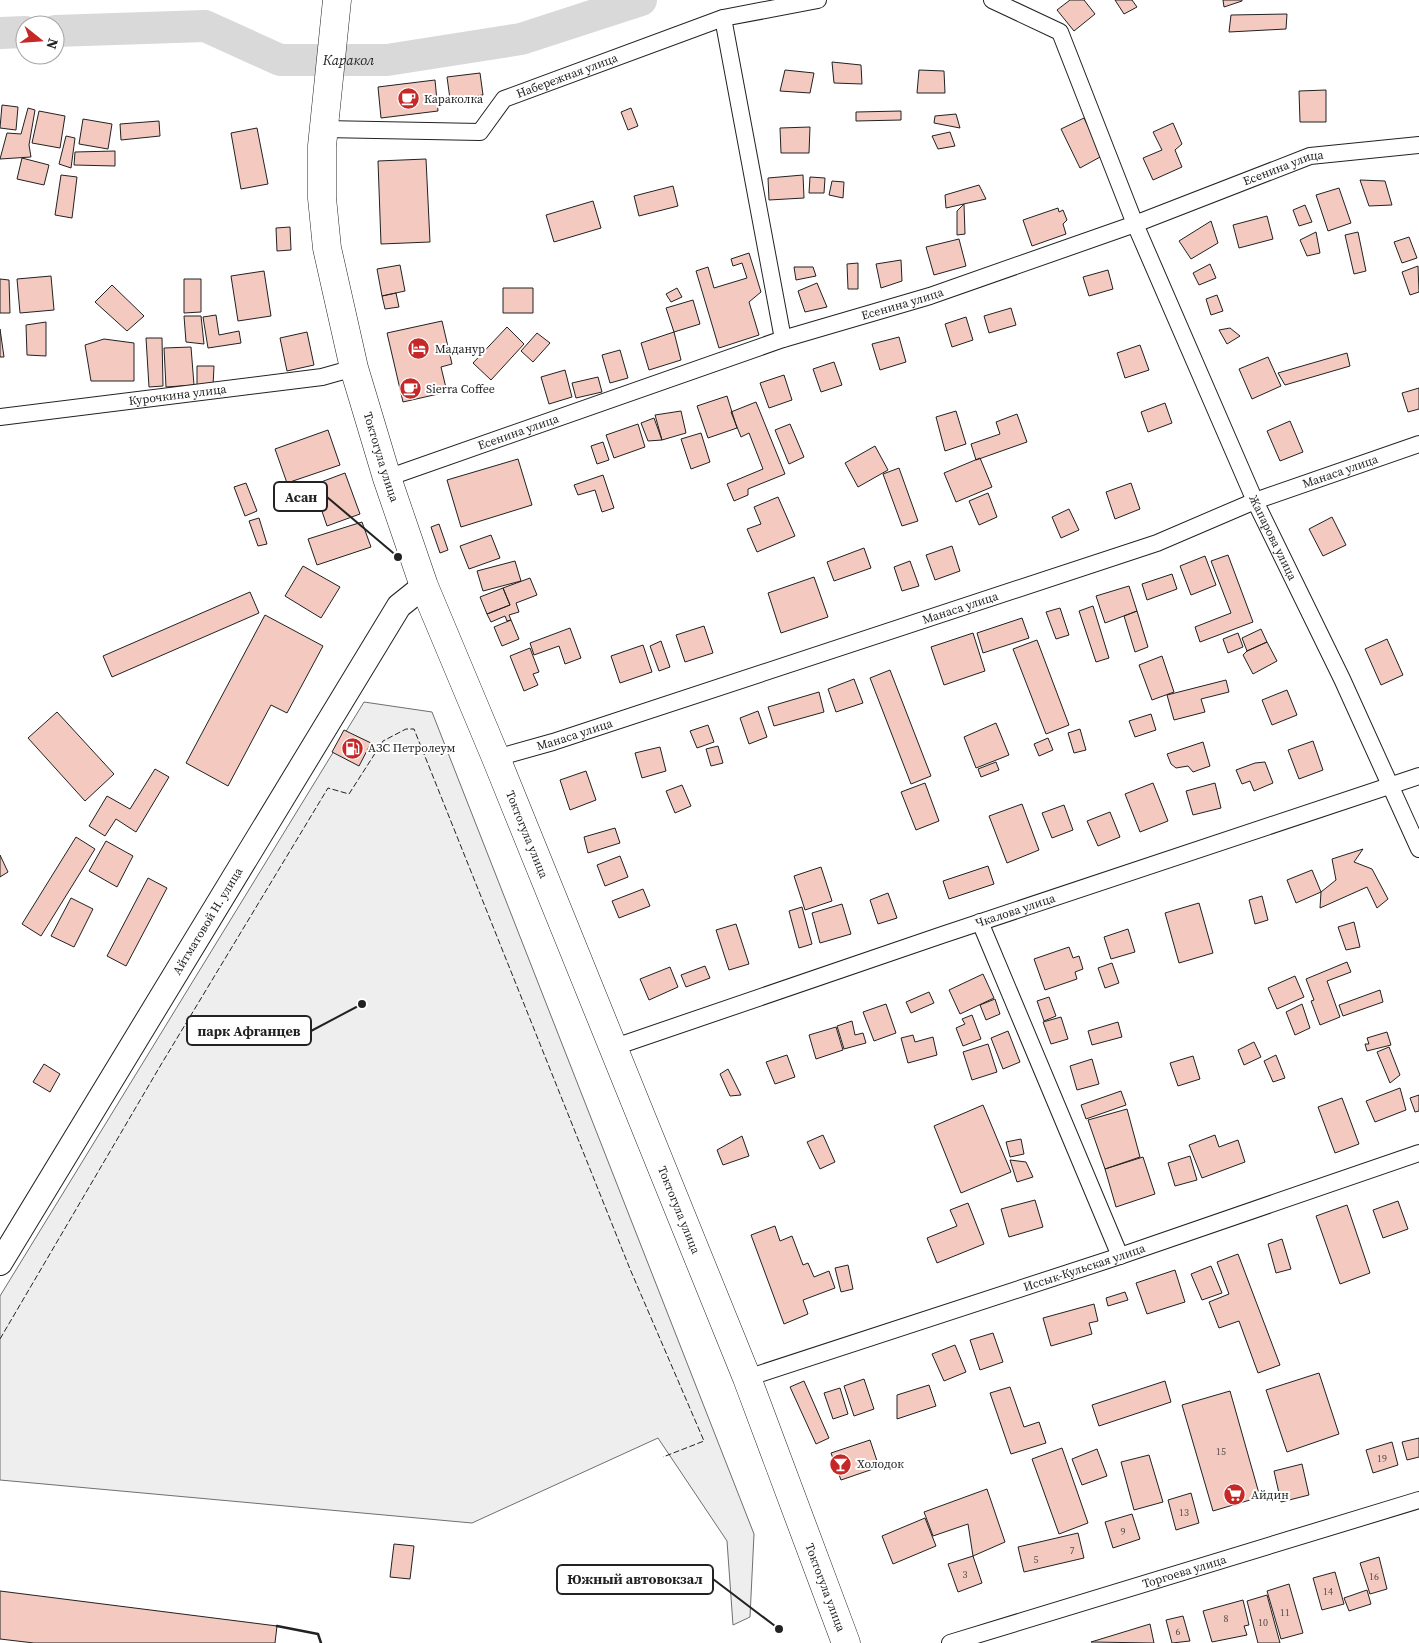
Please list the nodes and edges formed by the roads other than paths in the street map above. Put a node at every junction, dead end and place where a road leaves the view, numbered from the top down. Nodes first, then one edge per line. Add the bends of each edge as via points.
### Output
1 (818, 0) edge
2 (992, 0) edge
3 (336, 4) edge
4 (723, 18) junction
5 (325, 122) junction
6 (1419, 145) edge
7 (1135, 224) junction
8 (783, 339) junction
9 (354, 368) junction
10 (0, 417) edge
11 (1419, 444) edge
12 (387, 478) junction
13 (1255, 501) junction
14 (424, 586) junction
15 (496, 758) junction
16 (1419, 776) edge
17 (1392, 786) junction
18 (1419, 849) edge
19 (980, 922) junction
20 (612, 1048) junction
21 (1419, 1153) edge
22 (1120, 1256) junction
23 (0, 1263) edge
24 (747, 1378) junction
25 (1419, 1500) edge
26 (846, 1643) edge
27 (950, 1643) edge

1 - 4 street, Набережная улица
2 - 7 street, Жапарова улица via 1060,32
3 - 5 highway, Токтогула улица
4 - 5 street, Набережная улица via 504,99 480,132
4 - 8 street
5 - 9 highway, Токтогула улица via 322,198 327,248
6 - 7 street, Есенина улица via 1310,156
7 - 8 street, Есенина улица via 930,296
7 - 13 street, Жапарова улица
8 - 12 street, Есенина улица
9 - 10 street, Курочкина улица via 322,376
9 - 12 highway, Токтогула улица
11 - 13 street, Манаса улица
12 - 14 highway, Токтогула улица
13 - 15 street, Манаса улица via 1157,544
13 - 17 street, Жапарова улица
14 - 15 highway, Токтогула улица
14 - 23 main road, Айтматовой Н. улица via 399,606
15 - 20 highway, Токтогула улица
16 - 17 street, Чкалова улица
17 - 18 street, Жапарова улица
17 - 19 street, Чкалова улица
19 - 20 street, Чкалова улица
19 - 22 street
20 - 24 highway, Токтогула улица
21 - 22 street, Иссык-Кульская улица
22 - 24 street, Иссык-Кульская улица
24 - 26 highway, Токтогула улица
25 - 27 street, Торгоева улица

